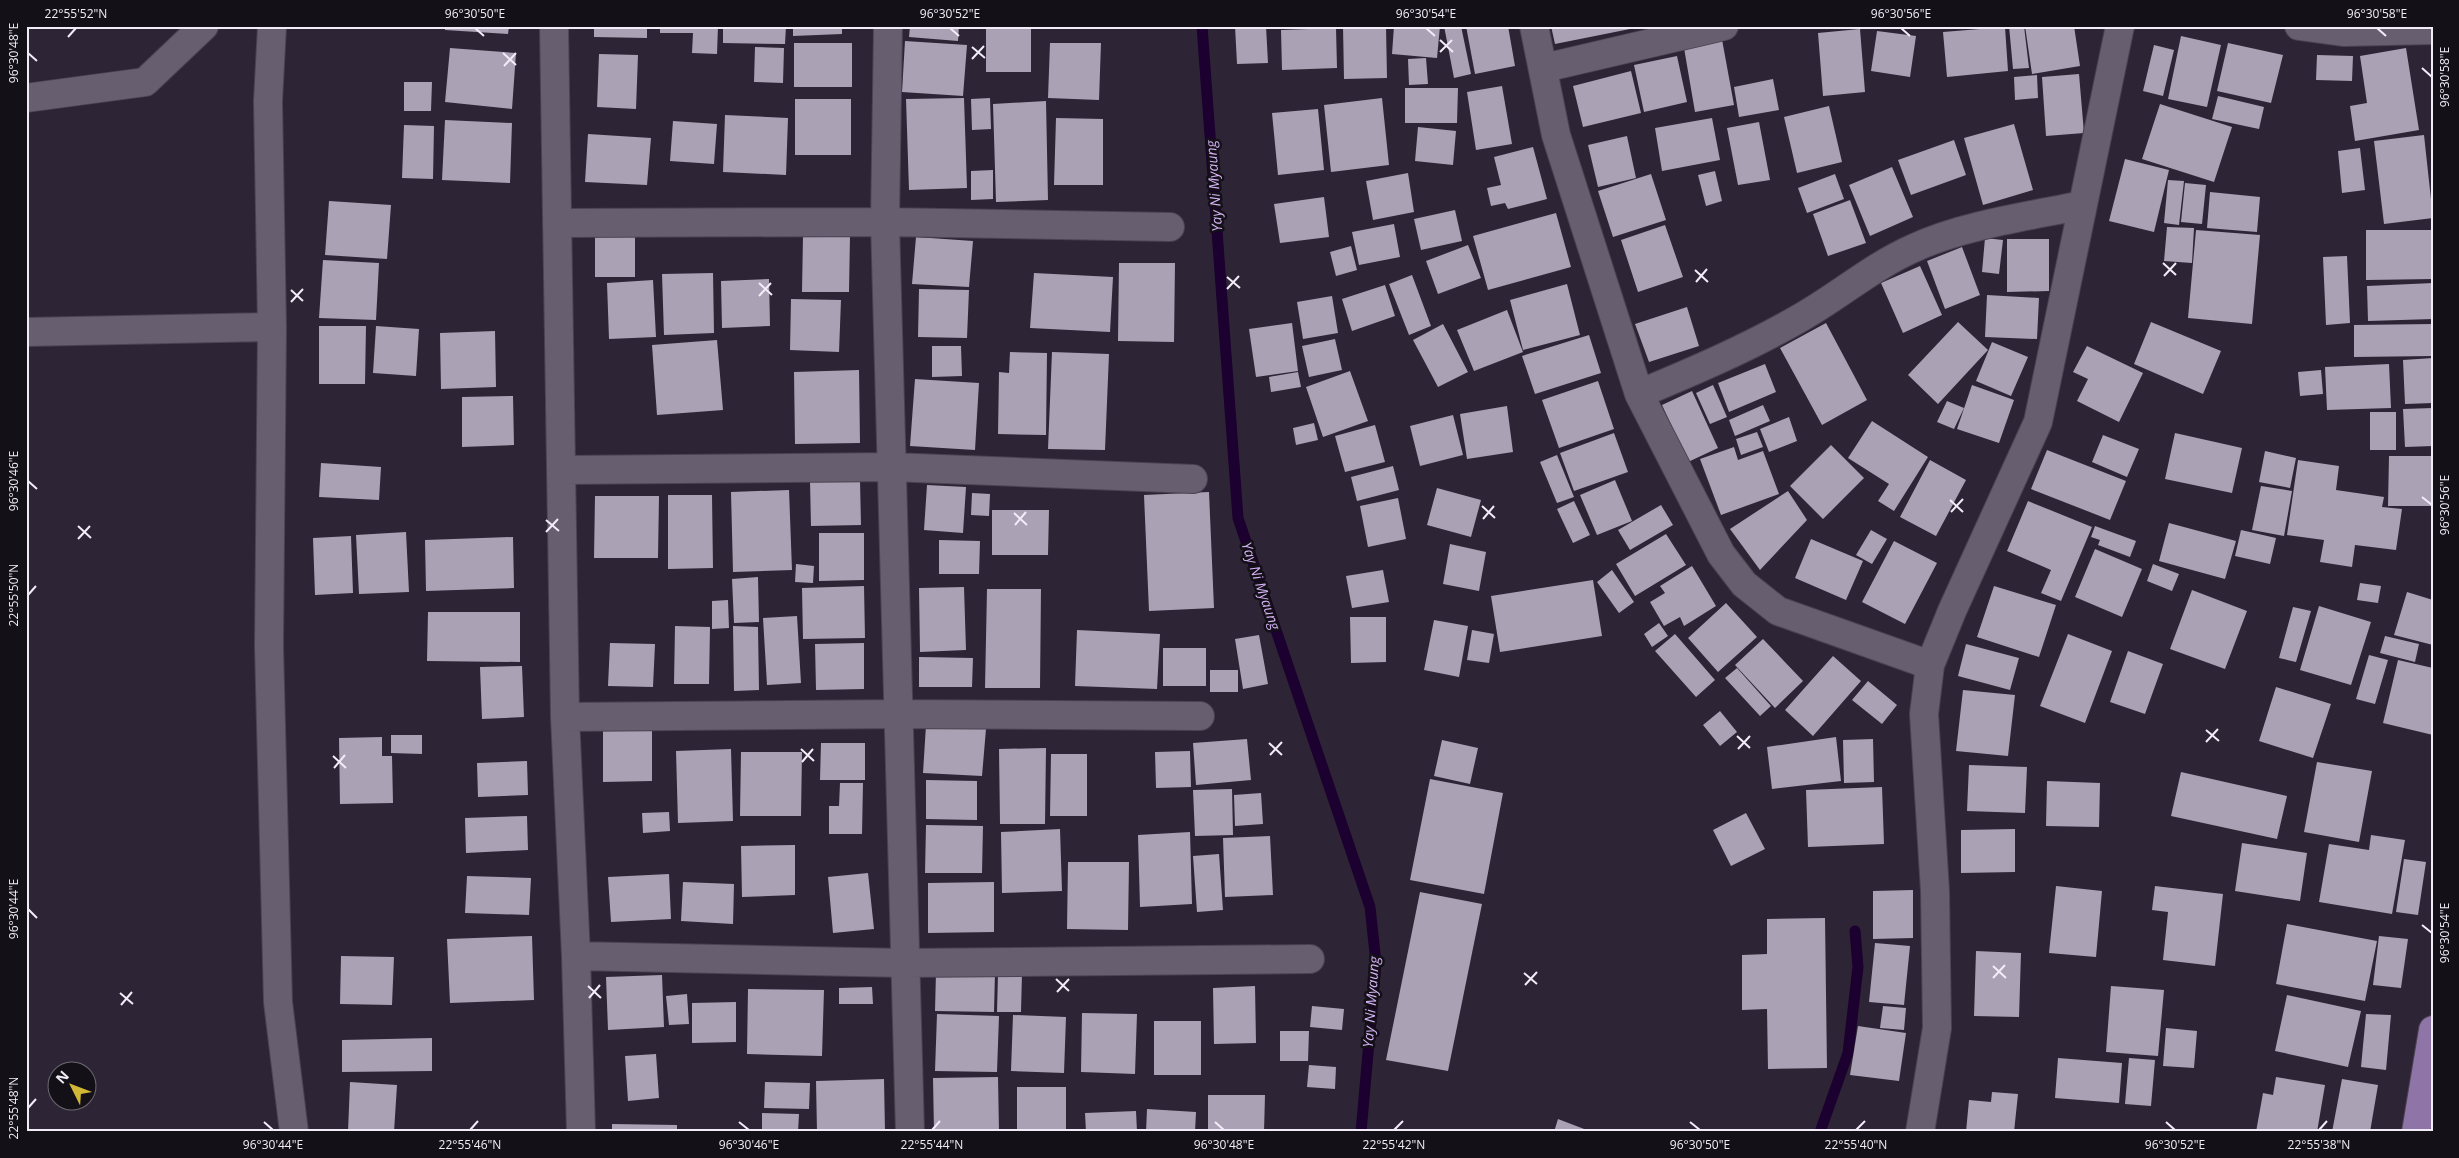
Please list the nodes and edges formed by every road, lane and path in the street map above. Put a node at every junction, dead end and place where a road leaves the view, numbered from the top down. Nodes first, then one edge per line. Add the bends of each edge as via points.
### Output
1 (204, 26) edge
2 (272, 26) edge
3 (554, 26) edge
4 (888, 26) edge
5 (1534, 26) edge
6 (1724, 26) edge
7 (2120, 26) edge
8 (2299, 26) edge
9 (2433, 30) edge
10 (1544, 68) junction
11 (26, 98) edge
12 (2083, 205) junction
13 (885, 222) junction
14 (557, 223) junction
15 (1170, 227) dead end
16 (272, 328) junction
17 (26, 332) edge
18 (1639, 394) junction
19 (891, 467) junction
20 (563, 470) junction
21 (1193, 479) dead end
22 (1930, 665) junction
23 (897, 714) junction
24 (1200, 716) dead end
25 (565, 717) junction
26 (576, 956) junction
27 (1310, 959) dead end
28 (904, 963) junction
29 (2433, 1030) edge
30 (2426, 1104) edge
31 (294, 1132) edge
32 (581, 1132) edge
33 (910, 1132) edge
34 (1920, 1132) edge
35 (2416, 1132) edge

1 - 11 street via 145,82
2 - 16 street via 268,102
3 - 14 street
4 - 13 street
5 - 10 street
6 - 10 street
7 - 12 street
8 - 9 street via 2343,32
10 - 18 street via 1556,135
12 - 18 street via 1982,226 1914,248 1858,279 1802,317 1733,354
12 - 22 street via 2038,422
13 - 14 street
13 - 15 street
13 - 19 street
14 - 20 street
16 - 17 street
16 - 31 street via 270,715 278,1002
18 - 22 street via 1721,554 1744,584 1778,611
19 - 20 street
19 - 21 street
19 - 23 street
20 - 25 street
22 - 34 street via 1924,714 1935,891 1936,1028
23 - 24 street
23 - 25 street
23 - 28 street
25 - 26 street
26 - 28 street
26 - 32 street
27 - 28 street
28 - 33 street
29 - 30 main road
30 - 35 main road

